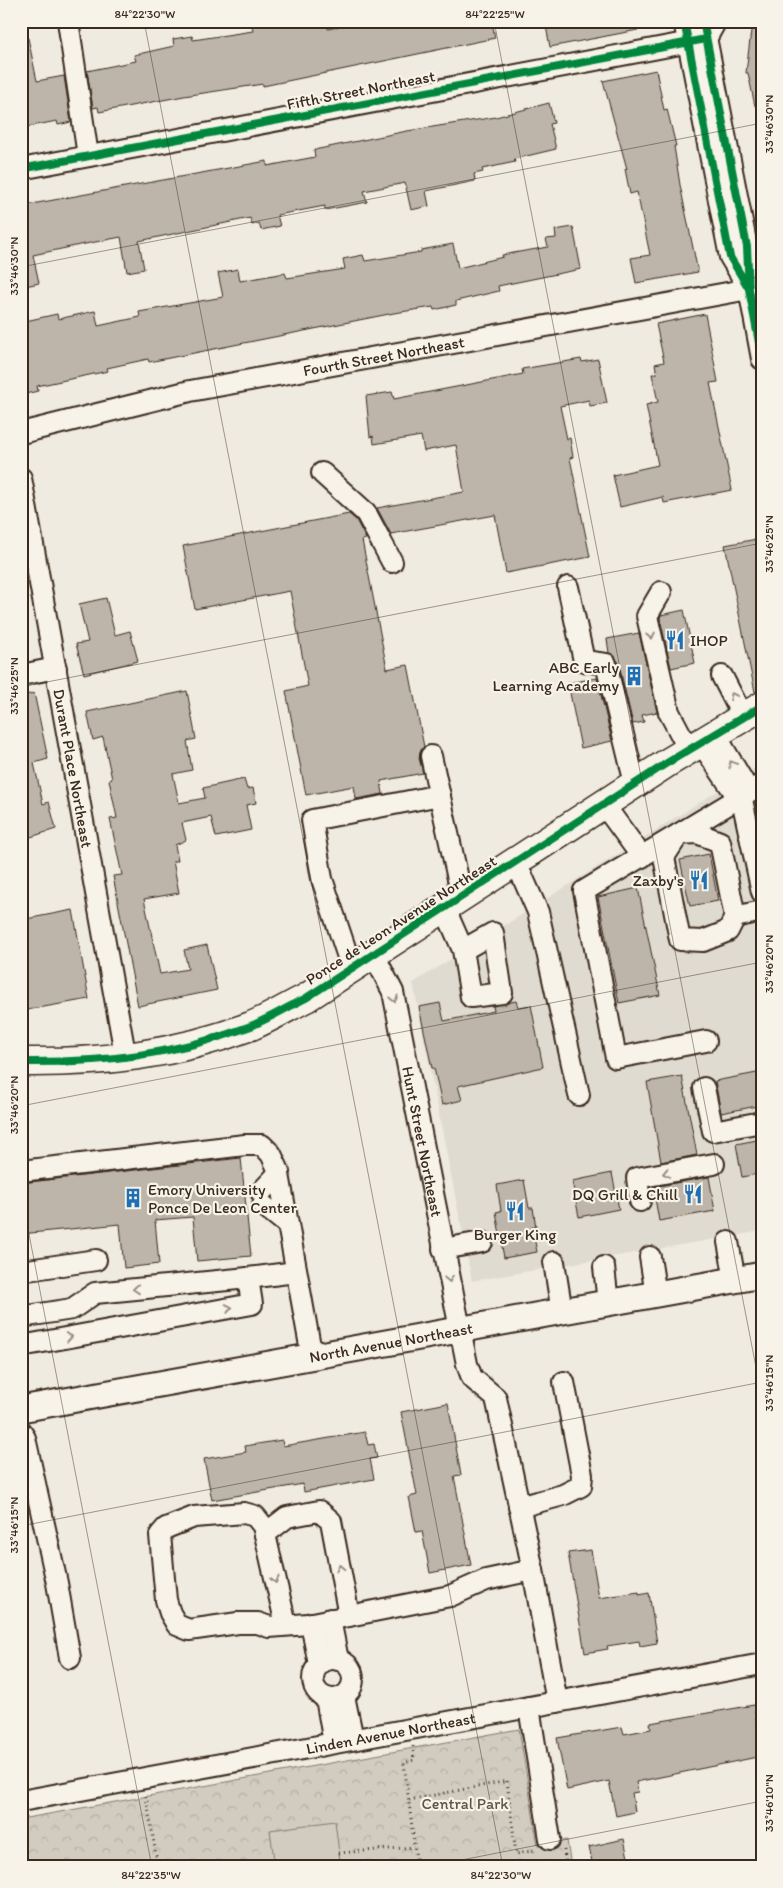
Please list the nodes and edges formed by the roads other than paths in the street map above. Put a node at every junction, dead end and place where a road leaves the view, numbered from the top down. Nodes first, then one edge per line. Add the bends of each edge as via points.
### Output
1 (68, 21) edge
2 (684, 21) edge
3 (716, 21) edge
4 (699, 34) edge
5 (88, 156) junction
6 (21, 169) edge
7 (755, 264) edge
8 (749, 289) junction
9 (761, 350) edge
10 (21, 433) edge
11 (322, 473) dead end
12 (21, 478) edge
13 (392, 562) dead end
14 (568, 587) dead end
15 (661, 592) dead end
16 (56, 668) junction
17 (21, 675) edge
18 (722, 676) dead end
19 (752, 712) edge
20 (702, 742) junction
21 (431, 756) dead end
22 (635, 784) junction
23 (762, 784) edge
24 (741, 795) junction
25 (440, 796) junction
26 (604, 805) junction
27 (679, 834) junction
28 (642, 857) junction
29 (516, 862) junction
30 (762, 892) edge
31 (454, 903) junction
32 (762, 911) edge
33 (735, 916) junction
34 (463, 950) dead end
35 (363, 962) junction
36 (706, 1041) dead end
37 (126, 1059) junction
38 (21, 1062) edge
39 (704, 1088) dead end
40 (578, 1095) dead end
41 (762, 1122) edge
42 (714, 1164) dead end
43 (21, 1171) edge
44 (279, 1173) junction
45 (640, 1201) dead end
46 (288, 1225) junction
47 (482, 1242) dead end
48 (728, 1242) dead end
49 (443, 1249) junction
50 (650, 1257) dead end
51 (96, 1260) dead end
52 (554, 1262) dead end
53 (604, 1267) dead end
54 (21, 1270) edge
55 (296, 1272) junction
56 (762, 1275) edge
57 (248, 1278) junction
58 (735, 1280) junction
59 (656, 1295) junction
60 (608, 1303) junction
61 (562, 1312) junction
62 (21, 1317) edge
63 (459, 1331) junction
64 (21, 1346) edge
65 (312, 1357) junction
66 (564, 1382) dead end
67 (21, 1409) edge
68 (21, 1432) edge
69 (519, 1508) junction
70 (265, 1534) junction
71 (533, 1570) junction
72 (349, 1616) junction
73 (320, 1621) junction
74 (286, 1625) junction
75 (70, 1658) dead end
76 (328, 1663) junction
77 (762, 1664) edge
78 (335, 1697) junction
79 (557, 1702) junction
80 (529, 1707) junction
81 (344, 1741) junction
82 (21, 1801) edge
83 (552, 1845) road end

1 - 5 street
2 - 4 street
3 - 4 street
4 - 5 street, Fifth Street Northeast
4 - 7 street via 747,248
4 - 8 street via 730,256
5 - 6 street, Fifth Street Northeast
7 - 8 street
8 - 9 street
8 - 10 street, Fourth Street Northeast via 190,391
11 - 13 street via 366,513
12 - 16 street, Durant Place Northeast
14 - 22 street via 584,661 606,664
15 -> 20 street via 647,616 669,712
16 - 17 street
16 - 37 street, Durant Place Northeast
19 -> 18 street
19 - 20 highway, Ponce de Leon Avenue Northeast
20 - 22 highway, Ponce de Leon Avenue Northeast
20 - 24 street via 733,790
21 - 25 street
22 - 26 highway, Ponce de Leon Avenue Northeast
23 - 24 street
24 - 27 street
24 - 30 street
25 - 31 street
25 - 35 street, Hunt Street Northeast via 312,820 322,879
26 - 28 street
26 - 29 highway, Ponce de Leon Avenue Northeast
27 - 28 street
27 - 33 street via 697,833 720,842
27 - 33 street via 664,857 680,940 703,941 728,931
28 - 36 street via 584,891 616,1058
29 - 31 highway, Ponce de Leon Avenue Northeast
29 - 40 street via 538,912
31 - 34 street
31 - 35 highway, Ponce de Leon Avenue Northeast
32 - 33 street
35 - 37 highway, Ponce de Leon Avenue Northeast via 306,998 252,1025 190,1046
35 -> 49 street, Hunt Street Northeast via 393,992
37 - 38 highway, Ponce de Leon Avenue Northeast
39 - 41 street via 713,1132
42 -> 45 street via 637,1178
43 - 44 street via 262,1145 271,1154
44 - 46 street
44 - 46 street via 262,1199
46 - 55 street
47 - 49 street
48 - 58 street
49 -> 63 street, Hunt Street Northeast
50 - 59 street
51 - 54 street
52 - 61 street
53 - 60 street
55 - 57 street
55 - 65 street
56 - 58 main road, North Avenue Northeast
57 -> 62 street via 95,1292 72,1309
64 -> 57 street via 252,1304
58 - 59 main road, North Avenue Northeast
59 - 60 main road, North Avenue Northeast
60 - 61 main road, North Avenue Northeast
61 - 63 main road, North Avenue Northeast
63 - 65 main road, North Avenue Northeast
63 - 69 street, Hunt Street Northeast via 472,1378 496,1398
65 - 67 main road, North Avenue Northeast
66 - 69 street via 582,1475 581,1486 564,1495
68 - 75 street via 57,1583
69 - 71 street, Hunt Street Northeast
72 -> 70 street via 331,1521 319,1511 288,1517
70 -> 74 street
70 - 74 street via 255,1516 244,1513 194,1517 166,1528 160,1535 166,1600 177,1625 189,1630 238,1623 258,1623 269,1627
71 - 72 street via 486,1580 450,1596
71 - 79 street, Hunt Street Northeast
72 - 73 street
73 - 74 street
73 - 76 street
76 - 78 street via 313,1676 313,1682 319,1693
76 - 78 street via 344,1663 352,1674 351,1687
77 - 79 street, Linden Avenue Northeast
78 - 81 street
79 - 80 street, Linden Avenue Northeast
80 - 81 street, Linden Avenue Northeast
80 - 83 street
81 - 82 street, Linden Avenue Northeast

